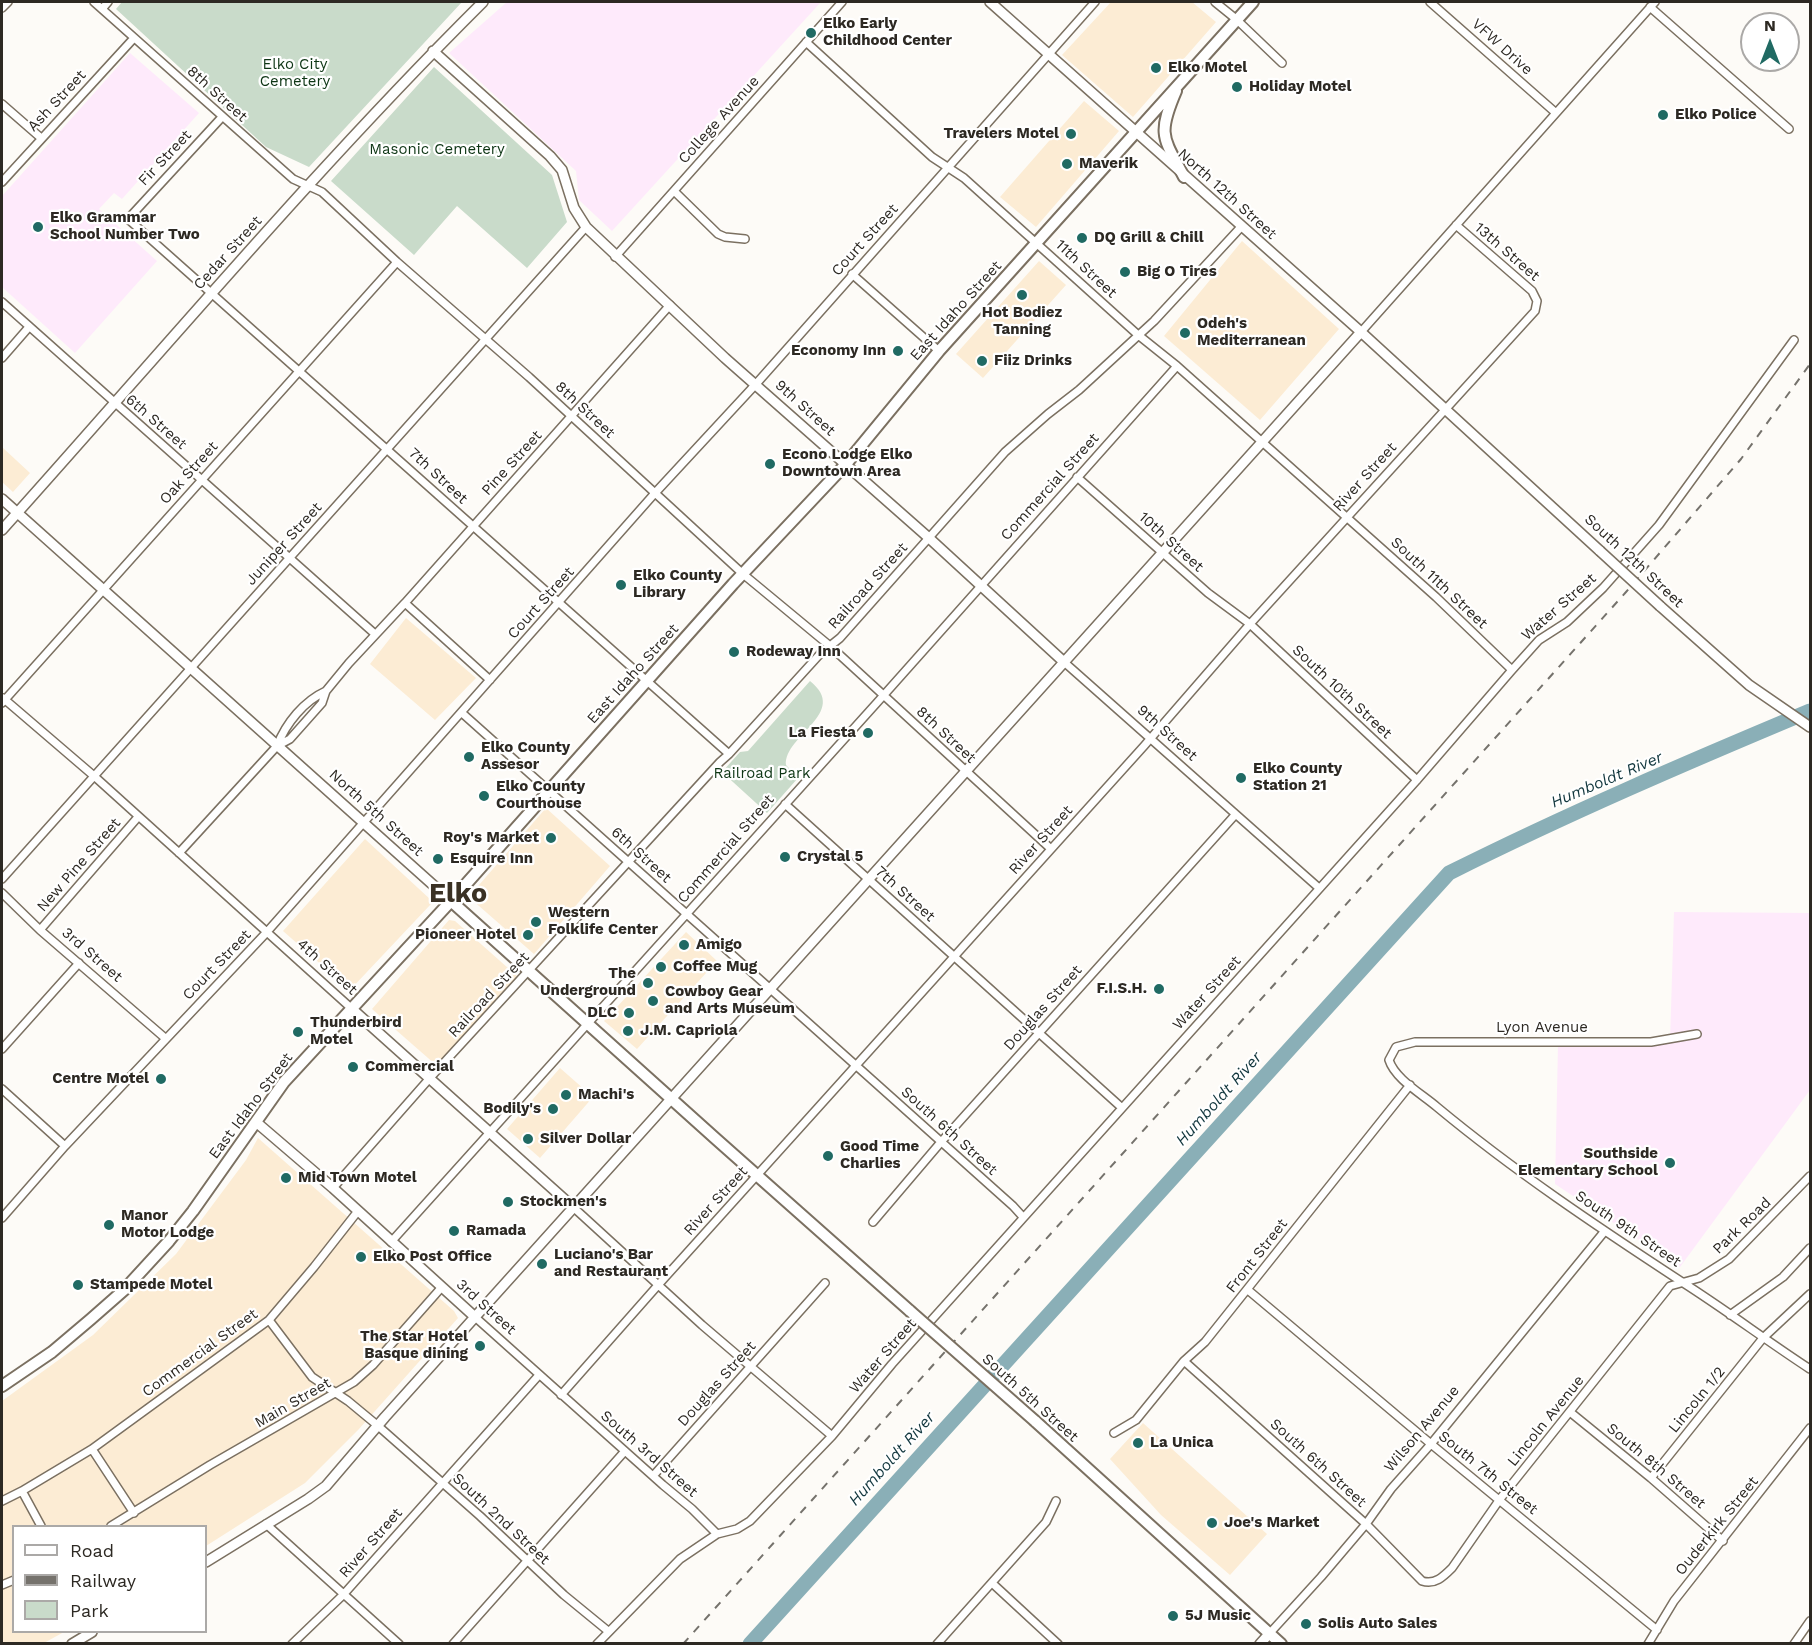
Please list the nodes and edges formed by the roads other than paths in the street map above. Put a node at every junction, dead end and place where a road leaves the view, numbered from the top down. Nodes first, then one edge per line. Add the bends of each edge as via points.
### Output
1 (8, 2) edge
2 (94, 2) edge
3 (108, 2) edge
4 (483, 2) edge
5 (842, 2) edge
6 (990, 2) edge
7 (1095, 2) edge
8 (1215, 2) edge
9 (1253, 2) edge
10 (1430, 2) edge
11 (1652, 4) edge
12 (2, 8) edge
13 (102, 9) junction
14 (1236, 19) junction
15 (134, 38) junction
16 (806, 42) junction
17 (433, 51) junction
18 (1048, 53) junction
19 (1282, 63) dead end
20 (1179, 83) junction
21 (2, 104) edge
22 (1556, 113) junction
23 (222, 117) junction
24 (1789, 129) dead end
25 (1136, 131) junction
26 (41, 138) junction
27 (950, 167) junction
28 (1184, 177) junction
29 (2, 182) edge
30 (308, 187) junction
31 (674, 191) junction
32 (128, 219) joint
33 (1456, 225) junction
34 (586, 227) junction
35 (1241, 227) junction
36 (745, 239) dead end
37 (1038, 243) junction
38 (615, 256) junction
39 (397, 262) junction
40 (852, 274) junction
41 (212, 293) junction
42 (1537, 301) joint
43 (2, 302) edge
44 (670, 305) junction
45 (29, 327) junction
46 (1361, 332) junction
47 (1137, 334) junction
48 (486, 338) junction
49 (1794, 340) dead end
50 (939, 351) junction
51 (2, 358) edge
52 (1176, 366) junction
53 (299, 371) junction
54 (756, 384) junction
55 (114, 404) junction
56 (1444, 409) junction
57 (573, 416) junction
58 (1261, 443) junction
59 (388, 448) junction
60 (846, 464) junction
61 (1077, 477) junction
62 (202, 480) junction
63 (655, 493) junction
64 (2, 499) edge
65 (17, 512) junction
66 (1347, 518) junction
67 (473, 526) junction
68 (2, 530) edge
69 (929, 538) junction
70 (1163, 552) junction
71 (289, 558) junction
72 (743, 574) junction
73 (980, 585) junction
74 (103, 590) junction
75 (405, 603) junction
76 (560, 603) junction
77 (1250, 624) junction
78 (375, 634) junction
79 (830, 646) junction
80 (1064, 662) junction
81 (190, 668) junction
82 (1512, 670) junction
83 (490, 680) junction
84 (646, 681) junction
85 (326, 691) junction
86 (883, 696) junction
87 (3, 700) edge
88 (462, 713) junction
89 (1810, 727) edge
90 (1151, 738) junction
91 (278, 746) junction
92 (729, 754) junction
93 (965, 772) junction
94 (94, 776) junction
95 (1417, 780) junction
96 (548, 791) junction
97 (785, 804) junction
98 (1235, 815) junction
99 (138, 817) junction
100 (363, 822) junction
101 (1051, 849) junction
102 (179, 853) junction
103 (628, 862) junction
104 (2, 879) edge
105 (868, 880) junction
106 (1319, 888) junction
107 (2, 893) edge
108 (452, 901) junction
109 (687, 914) junction
110 (40, 930) junction
111 (266, 933) junction
112 (954, 956) junction
113 (78, 963) junction
114 (529, 971) junction
115 (770, 989) junction
116 (351, 1008) junction
117 (587, 1023) junction
118 (1039, 1033) junction
119 (1697, 1034) dead end
120 (165, 1038) junction
121 (2, 1049) edge
122 (1391, 1054) joint
123 (855, 1066) junction
124 (429, 1079) junction
125 (1410, 1084) junction
126 (2, 1089) edge
127 (671, 1099) junction
128 (1121, 1107) junction
129 (256, 1122) junction
130 (490, 1133) junction
131 (941, 1142) junction
132 (65, 1146) junction
133 (756, 1175) junction
134 (1810, 1176) edge
135 (333, 1188) junction
136 (573, 1207) junction
137 (358, 1211) junction
138 (1023, 1217) junction
139 (2, 1218) edge
140 (873, 1222) dead end
141 (1604, 1232) junction
142 (391, 1242) junction
143 (1810, 1248) edge
144 (825, 1283) dead end
145 (1684, 1283) junction
146 (659, 1284) junction
147 (441, 1288) junction
148 (1248, 1290) junction
149 (1810, 1294) edge
150 (1730, 1315) junction
151 (475, 1317) junction
152 (269, 1320) junction
153 (1763, 1338) junction
154 (1184, 1360) junction
155 (750, 1368) junction
156 (1810, 1369) edge
157 (539, 1375) junction
158 (2, 1386) edge
159 (337, 1394) junction
160 (561, 1395) junction
161 (1570, 1412) junction
162 (377, 1425) junction
163 (1810, 1428) edge
164 (1114, 1433) dead end
165 (832, 1436) junction
166 (1431, 1444) junction
167 (92, 1449) junction
168 (625, 1451) junction
169 (653, 1476) junction
170 (1651, 1478) junction
171 (442, 1482) junction
172 (22, 1491) junction
173 (1500, 1499) junction
174 (2, 1501) edge
175 (1056, 1501) dead end
176 (134, 1513) junction
177 (266, 1524) junction
178 (1365, 1524) junction
179 (40, 1525) edge
180 (114, 1525) edge
181 (717, 1534) junction
182 (1723, 1541) junction
183 (526, 1560) junction
184 (207, 1561) edge
185 (1433, 1581) joint
186 (992, 1583) junction
187 (343, 1595) junction
188 (1810, 1621) edge
189 (1657, 1630) junction
190 (608, 1631) junction
191 (90, 1633) edge
192 (1269, 1634) junction
193 (72, 1644) edge
194 (292, 1644) edge
195 (399, 1644) edge
196 (453, 1644) edge
197 (597, 1644) edge
198 (937, 1644) edge
199 (1058, 1644) edge
200 (1260, 1644) edge
201 (1281, 1644) edge
202 (1648, 1644) edge
203 (1794, 1644) edge

1 - 12 street
2 - 13 street, 8th Street
3 - 13 street
4 - 17 street, Cedar Street
5 - 16 street, College Avenue
6 - 18 street, North 12th Street
7 - 18 street, Court Street
8 - 14 street
9 - 14 main road, East Idaho Street
10 - 22 street, VFW Drive
11 - 22 street
11 - 24 street
13 - 15 street, 8th Street
14 - 19 street
14 - 20 main road, East Idaho Street
15 - 23 street, 8th Street
15 - 26 street, Ash Street
16 - 27 street, 11th Street via 932,157
16 - 31 street, College Avenue
17 - 30 street, Cedar Street
17 - 34 street, 9th Street via 550,156 562,170 574,208
18 - 25 street, North 12th Street
18 - 27 street, Court Street
20 - 25 main road, East Idaho Street
20 - 28 main road via 1163,128 1166,143
21 - 26 street
22 - 33 street
23 - 30 street, 8th Street via 293,179
23 - 32 street, Fir Street
25 - 28 street, North 12th Street
25 - 37 main road, East Idaho Street
26 - 29 street, Ash Street
27 - 37 street, 11th Street
27 - 40 street, Court Street
28 - 35 street, North 12th Street
30 - 39 street, 8th Street via 322,192
30 - 41 street, Cedar Street
31 - 36 street via 718,234
31 - 38 street, College Avenue
32 - 41 street, 7th Street
33 - 42 street, 13th Street via 1532,291
33 - 46 street
34 - 38 street, 9th Street
34 - 48 street, Juniper Street
35 - 46 street, North 12th Street
35 - 47 street, Railroad Street via 1154,321
37 - 47 street, 11th Street
37 - 50 main road, East Idaho Street
38 - 44 street, 9th Street
39 - 48 street, 8th Street
39 - 53 street, Oak Street
40 - 50 street
40 - 54 street, Court Street
41 - 53 street, 7th Street
41 - 55 street, Cedar Street
42 - 56 street, River Street via 1535,311
43 - 45 street, 6th Street
44 - 54 street, 9th Street
44 - 57 street, Pine Street
45 - 51 street
45 - 55 street, 6th Street
46 - 56 street, North 12th Street
46 - 58 street
47 - 52 street, 11th Street
47 - 69 street, Railroad Street via 1079,390 1005,452
48 - 57 street, 8th Street
48 - 59 street, Juniper Street
49 - 82 street, Water Street via 1659,525 1603,588 1567,622 1539,640
50 - 60 main road, East Idaho Street
52 - 58 street, 11th Street
52 - 61 street, Commercial Street
53 - 59 street, 7th Street
53 - 62 street, Oak Street
54 - 60 street, 9th Street
54 - 63 street, Court Street
55 - 62 street, 6th Street
55 - 65 street, Cedar Street
56 - 66 street, River Street
56 - 89 street, South 12th Street, bridge via 1749,685
57 - 63 street, 8th Street
57 - 67 street, Pine Street
58 - 66 street, 11th Street
58 - 70 street
59 - 67 street, 7th Street
59 - 71 street, Juniper Street
60 - 69 street, 9th Street
60 - 72 main road, East Idaho Street
61 - 70 street, 10th Street
61 - 73 street, Commercial Street
62 - 71 street, 6th Street
62 - 74 street, Oak Street
63 - 72 street, 8th Street
63 - 76 street, Court Street
64 - 65 street, North 5th Street
65 - 68 street, Cedar Street
65 - 74 street, North 5th Street
66 - 77 street, River Street
66 - 82 street, South 11th Street
67 - 75 street, Pine Street
67 - 76 street, 7th Street
69 - 73 street, 9th Street
69 - 79 street, Railroad Street
70 - 77 street, 10th Street
70 - 80 street
71 - 78 street, 6th Street
71 - 81 street, Juniper Street
72 - 79 street, 8th Street
72 - 84 main road, East Idaho Street
73 - 80 street, 9th Street
73 - 86 street, Commercial Street
74 - 81 street, North 5th Street
74 - 87 street, Oak Street
75 - 78 street, Pine Street
75 - 83 street
76 - 83 street, Court Street
76 - 84 street, 7th Street
77 - 90 street, River Street
77 - 95 street, South 10th Street
78 - 85 street, Pine Street
79 - 86 street, 8th Street
79 - 92 street, Railroad Street
80 - 90 street, 9th Street
80 - 93 street
81 - 91 street, North 5th Street
81 - 94 street, Juniper Street
82 - 95 street, Water Street
83 - 88 street, Court Street
84 - 92 street, 7th Street
84 - 96 main road, East Idaho Street
85 - 91 street, Pine Street via 310,717
85 - 91 street, Pine Street via 314,697 284,728
86 - 93 street, 8th Street
86 - 97 street, Commercial Street
87 - 94 street, 4th Street
88 - 96 street, 6th Street
88 - 100 street, Court Street
90 - 98 street, 9th Street
90 - 101 street, River Street
91 - 100 street, North 5th Street
91 - 102 street, Pine Street
92 - 103 street, Railroad Street
93 - 101 street, 8th Street
93 - 105 street
94 - 99 street, 4th Street
94 - 104 street, Juniper Street
95 - 106 street, Water Street
96 - 103 street, 6th Street
96 - 108 main road, East Idaho Street
97 - 105 street, 7th Street
97 - 109 street, Commercial Street
98 - 106 street, 9th Street
98 - 118 street, Douglas Street
99 - 102 street, 4th Street
99 - 110 street, New Pine Street
100 - 108 street, North 5th Street
100 - 111 street, Court Street
101 - 112 street, River Street
102 - 111 street, 4th Street
103 - 109 street, 6th Street
103 - 114 street, Railroad Street
105 - 112 street, 7th Street
105 - 115 street
106 - 128 street, Water Street
107 - 110 street, 3rd Street
108 - 114 main road, North 5th Street
108 - 116 main road, East Idaho Street
109 - 115 street, 6th Street
109 - 117 street, Commercial Street
110 - 113 street, 3rd Street
111 - 116 street, 4th Street
111 - 120 street, Court Street
112 - 118 street
112 - 123 street, River Street
113 - 120 street, 3rd Street
113 - 121 street
114 - 117 main road, North 5th Street
114 - 124 street, Railroad Street
115 - 123 street, 6th Street
115 - 127 street
116 - 124 street, 4th Street
116 - 129 main road, East Idaho Street via 284,1082
117 - 127 main road, North 5th Street
117 - 130 street, Commercial Street
118 - 128 street
118 - 131 street, Douglas Street
119 - 122 street, Lyon Avenue via 1652,1042 1415,1041 1400,1045
120 - 132 street, Court Street
122 - 125 street, South 9th Street via 1392,1069
123 - 131 street, South 6th Street
123 - 133 street, River Street
124 - 130 street, 4th Street
124 - 135 street, Railroad Street
125 - 141 street, South 9th Street
125 - 148 street, Front Street
126 - 132 street
127 - 133 main road, North 5th Street
127 - 136 street
128 - 138 street, Water Street
129 - 135 street, 3rd Street
129 - 158 main road, East Idaho Street via 193,1211 124,1290 36,1364
130 - 136 street, 4th Street
130 - 142 street, Commercial Street
131 - 138 street, South 6th Street
131 - 140 street, Douglas Street
132 - 139 street, Court Street
133 - 146 street, River Street
133 - 192 main road, South 5th Street, bridge
134 - 145 street, Park Road via 1729,1259
135 - 137 street, 3rd Street
136 - 146 street, 4th Street
136 - 151 street
137 - 142 street, 3rd Street
137 - 152 street, Commercial Street
138 - 165 street, Water Street
141 - 145 street, South 9th Street
141 - 166 street, Wilson Avenue
142 - 147 street, 3rd Street
143 - 150 street via 1784,1277
144 - 155 street, Douglas Street
145 - 150 street, South 9th Street
145 - 161 street, Lincoln Avenue via 1670,1286
146 - 155 street, 4th Street
146 - 160 street, River Street
147 - 151 street, 3rd Street
147 - 159 street, Main Street via 373,1365
148 - 154 street, Front Street via 1205,1342
148 - 166 street, South 7th Street
149 - 153 street, Lincoln 1/2
150 - 153 street, South 9th Street
151 - 157 street, 3rd Street
151 - 162 street
152 - 159 street, South 2nd Street via 312,1377
152 - 167 street, Commercial Street
153 - 156 street, South 9th Street
153 - 170 street, Lincoln 1/2
154 - 164 street, Front Street via 1136,1419
154 - 178 street, South 6th Street
155 - 165 street, 4th Street
155 - 169 street, Douglas Street
157 - 160 street, 3rd Street
157 - 171 street, River Street
159 - 162 street, South 2nd Street
159 - 176 street, Main Street via 201,1470
160 - 168 street, South 3rd Street
161 - 170 street, South 8th Street
161 - 173 street, Lincoln Avenue
162 - 171 street, South 2nd Street
162 - 177 street via 326,1486
163 - 182 street, Ouderkirk Street
165 - 181 street, Water Street via 750,1521
166 - 173 street, South 7th Street
166 - 178 street, Wilson Avenue
167 - 172 street, Commercial Street
167 - 176 street
168 - 169 street, South 3rd Street
168 - 183 street
169 - 181 street, South 3rd Street
170 - 182 street, South 8th Street
171 - 183 street, South 2nd Street
171 - 187 street, River Street
172 - 174 street, Commercial Street
172 - 179 street
173 - 185 street, Lincoln Avenue via 1452,1568
173 - 189 street, South 7th Street
175 - 186 street via 1046,1522
176 - 180 street, Main Street
177 - 184 street
177 - 187 street
178 - 185 street, South 6th Street via 1422,1581
178 - 192 street, Wilson Avenue
181 - 190 street, Water Street via 680,1559
182 - 189 street, Ouderkirk Street via 1674,1601
183 - 190 street, South 2nd Street
183 - 196 street
186 - 198 street
186 - 199 street
187 - 194 street, River Street
187 - 195 street
188 - 203 street
189 - 202 street, Ouderkirk Street
190 - 197 street, Water Street
191 - 193 street
192 - 200 street, Wilson Avenue
192 - 201 main road, South 5th Street

